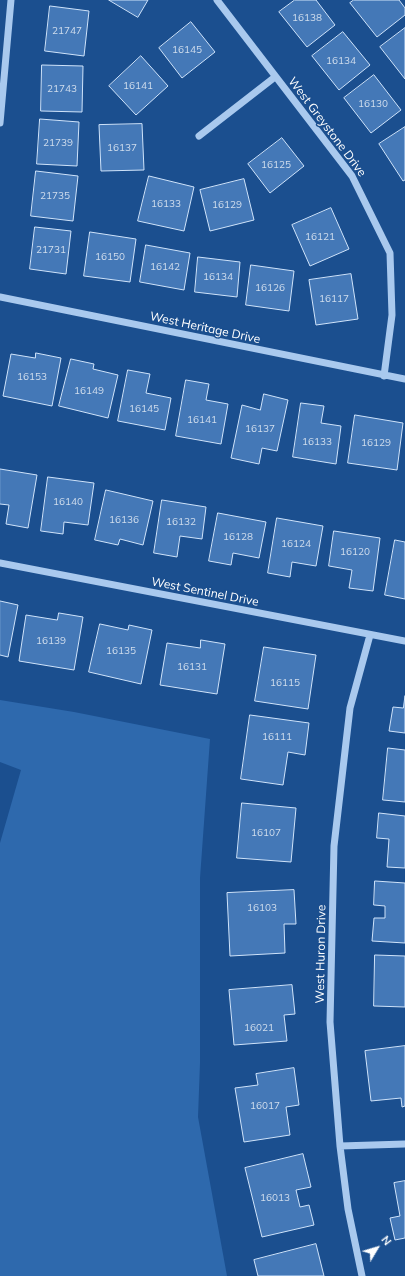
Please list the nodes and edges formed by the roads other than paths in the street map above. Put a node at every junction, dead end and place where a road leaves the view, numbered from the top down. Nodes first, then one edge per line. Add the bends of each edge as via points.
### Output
1 (11, 0) edge
2 (217, 0) edge
3 (276, 76) junction
4 (0, 123) edge
5 (199, 136) dead end
6 (0, 297) edge
7 (384, 376) junction
8 (405, 379) edge
9 (0, 563) edge
10 (370, 635) junction
11 (405, 641) edge
12 (405, 1144) edge
13 (340, 1146) junction
14 (362, 1276) edge

1 - 4 street
2 - 3 street, West Greystone Drive
3 - 5 street
3 - 7 street, West Greystone Drive via 352,176 390,253 392,315
6 - 7 street, West Heritage Drive
7 - 8 street, West Heritage Drive
9 - 10 street, West Sentinel Drive
10 - 11 street, West Sentinel Drive
10 - 13 street, West Huron Drive via 350,708 334,846 330,1022
12 - 13 street
13 - 14 street, West Huron Drive via 348,1209

